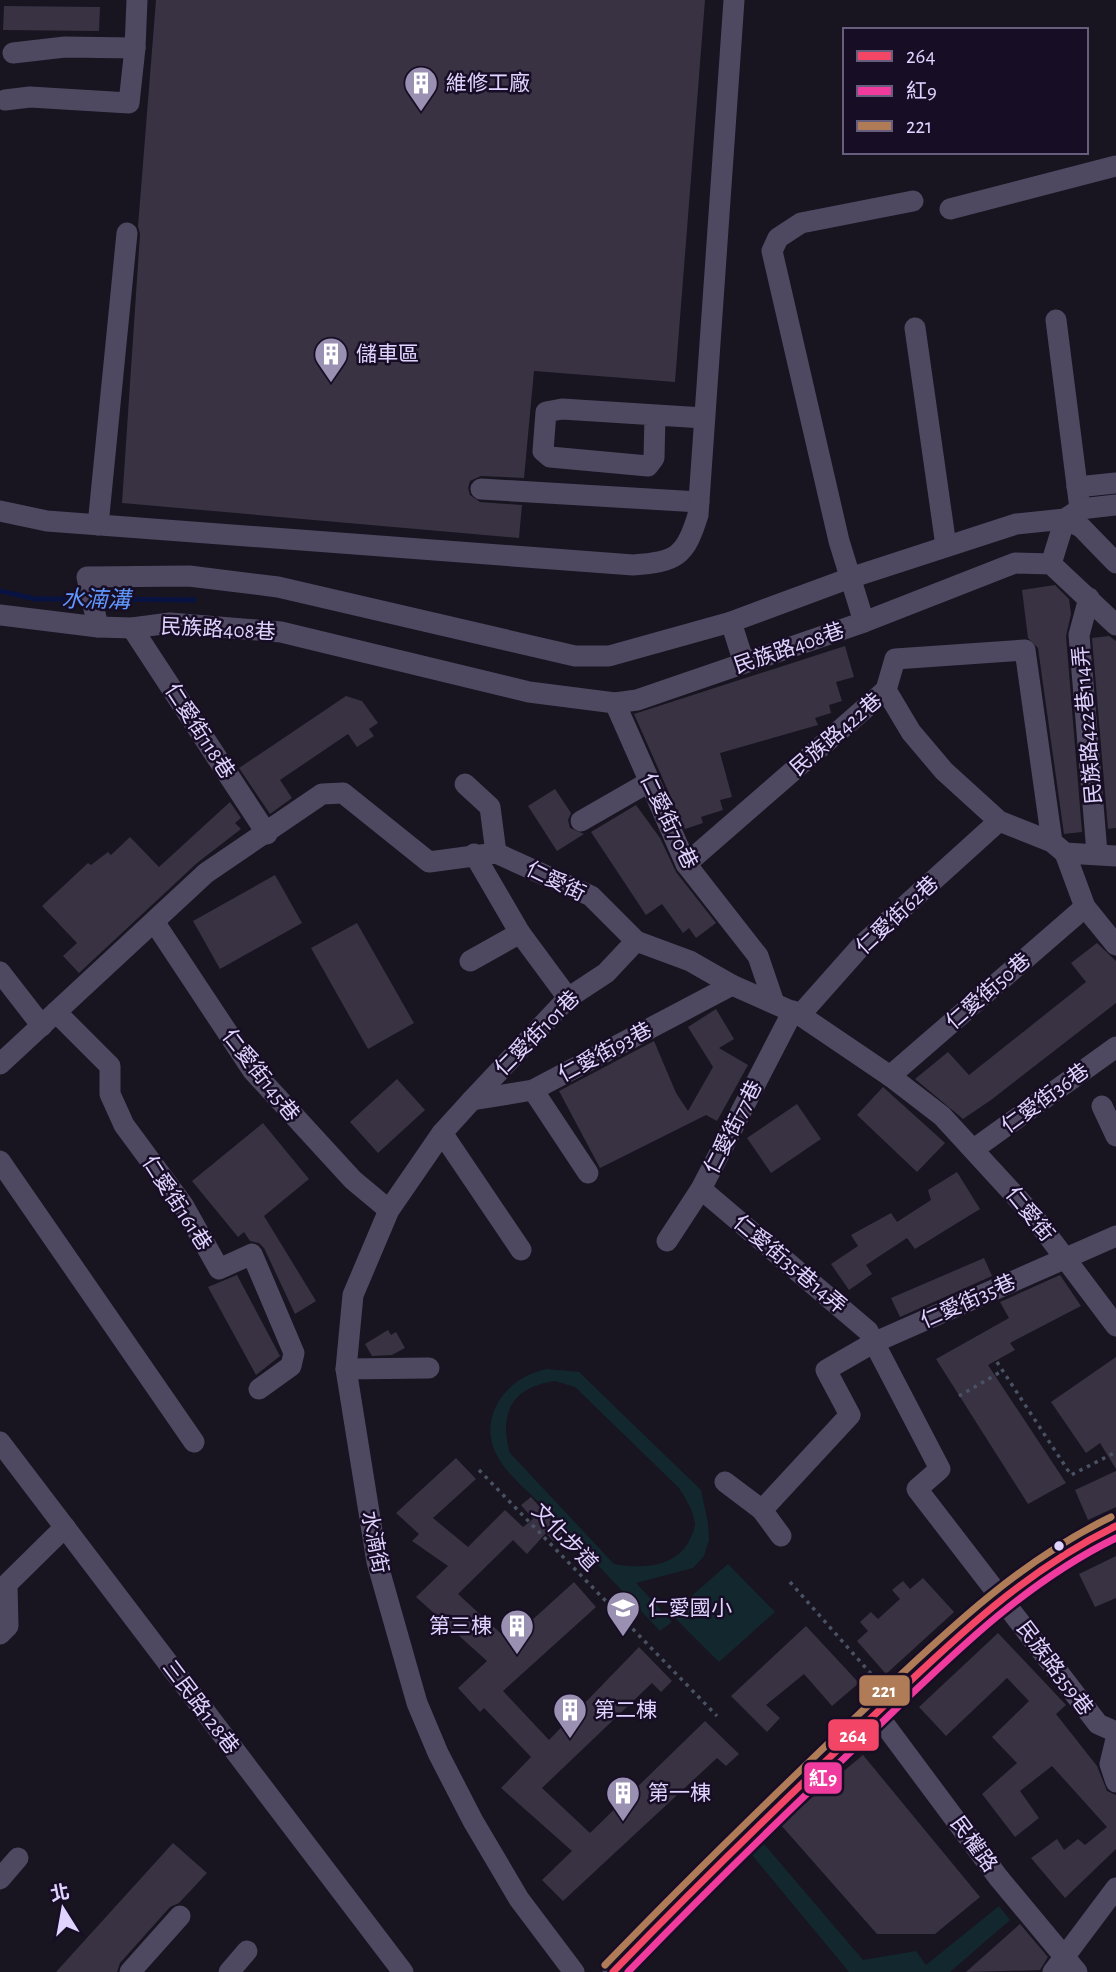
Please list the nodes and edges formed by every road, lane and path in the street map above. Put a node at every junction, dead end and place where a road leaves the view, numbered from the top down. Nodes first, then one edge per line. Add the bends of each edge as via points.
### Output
1 (137, 0) edge
2 (734, 0) edge
3 (135, 48) junction
4 (13, 53) dead end
5 (5, 100) dead end
6 (1116, 166) edge
7 (913, 201) dead end
8 (950, 209) dead end
9 (127, 233) dead end
10 (1056, 320) dead end
11 (915, 328) dead end
12 (655, 415) junction
13 (704, 418) junction
14 (1116, 483) edge
15 (1077, 486) junction
16 (481, 489) dead end
17 (699, 502) junction
18 (1116, 505) edge
19 (0, 511) edge
20 (1073, 514) junction
21 (98, 525) junction
22 (946, 546) junction
23 (1116, 563) edge
24 (1051, 564) junction
25 (850, 578) junction
26 (1089, 598) junction
27 (0, 615) edge
28 (730, 622) junction
29 (864, 622) junction
30 (1116, 625) edge
31 (98, 627) junction
32 (132, 628) junction
33 (744, 663) junction
34 (886, 690) junction
35 (615, 703) junction
36 (649, 782) junction
37 (465, 784) dead end
38 (581, 821) dead end
39 (999, 821) junction
40 (267, 834) junction
41 (1058, 847) junction
42 (496, 853) junction
43 (474, 854) junction
44 (1106, 855) edge
45 (686, 864) junction
46 (1085, 906) junction
47 (155, 923) junction
48 (520, 933) junction
49 (636, 941) junction
50 (1116, 945) edge
51 (470, 961) dead end
52 (0, 972) edge
53 (732, 985) junction
54 (568, 998) junction
55 (789, 1010) junction
56 (49, 1019) junction
57 (1116, 1047) edge
58 (0, 1064) edge
59 (890, 1076) junction
60 (533, 1090) junction
61 (472, 1100) junction
62 (1102, 1107) dead end
63 (442, 1133) junction
64 (1116, 1136) edge
65 (974, 1149) junction
66 (0, 1161) edge
67 (588, 1172) dead end
68 (701, 1189) junction
69 (389, 1210) junction
70 (1116, 1236) edge
71 (667, 1241) dead end
72 (521, 1250) dead end
73 (1064, 1258) junction
74 (1116, 1326) edge
75 (873, 1343) junction
76 (997, 1362) dead end
77 (429, 1368) dead end
78 (346, 1369) junction
79 (1002, 1371) junction
80 (259, 1389) dead end
81 (959, 1395) dead end
82 (0, 1442) edge
83 (194, 1442) dead end
84 (1116, 1452) edge
85 (479, 1470) dead end
86 (725, 1482) dead end
87 (917, 1489) joint
88 (762, 1510) junction
89 (1116, 1526) edge
90 (65, 1527) junction
91 (780, 1536) dead end
92 (3, 1581) edge
93 (790, 1582) dead end
94 (1001, 1597) junction
95 (0, 1634) edge
96 (880, 1684) dead end
97 (876, 1713) junction
98 (717, 1716) dead end
99 (1116, 1732) edge
100 (1116, 1739) edge
101 (1116, 1782) edge
102 (19, 1858) dead end
103 (0, 1879) edge
104 (1116, 1888) edge
105 (180, 1916) dead end
106 (247, 1951) dead end
107 (1065, 1968) edge
108 (131, 1972) edge
109 (229, 1972) edge
110 (402, 1972) edge
111 (574, 1972) edge
112 (613, 1972) edge

1 - 3 street
2 - 13 street
3 - 4 street via 65,47
3 - 5 street via 129,103 30,97
6 - 8 street
7 - 25 street via 800,223 778,237 772,251
9 - 21 street
10 - 15 street
11 - 22 street
12 - 12 street via 546,412 543,451 550,457 648,466 654,458
12 - 13 street
13 - 17 street
14 - 15 street
15 - 20 street
16 - 17 street
17 - 21 street via 689,543 666,563 633,565
18 - 20 street, 民族路408巷
19 - 21 street
20 - 22 street, 民族路408巷 via 1017,524
20 - 23 street
20 - 24 street
22 - 25 street, 民族路408巷
24 - 26 street
24 - 29 street, 民族路408巷 via 1015,563
25 - 28 street, 民族路408巷
25 - 29 street
26 - 30 street
26 - 44 street, 民族路422巷114弄 via 1079,635
27 - 31 street
28 - 31 street, 民族路408巷 via 609,656 575,656 278,587 189,576 86,577
28 - 33 street
29 - 33 street, 民族路408巷
31 - 32 street, 民族路408巷
32 - 35 street, 民族路408巷 via 170,623 281,632 529,692
32 - 40 street, 仁愛街118巷
33 - 35 street, 民族路408巷 via 637,700
34 - 39 street, 民族路422巷 via 911,732 944,771
34 - 41 street via 895,659 1025,650
34 - 45 street, 民族路422巷
35 - 36 street, 仁愛街70巷
36 - 38 street
36 - 45 street, 仁愛街70巷
37 - 42 street via 490,807
39 - 41 street, 民族路422巷
39 - 55 street, 仁愛街62巷
40 - 43 street, 仁愛街 via 333,791 343,793 429,862
40 - 47 street, 仁愛街 via 206,873
41 - 44 street, 民族路422巷
41 - 46 street
42 - 43 street, 仁愛街
42 - 49 street, 仁愛街 via 591,896
43 - 48 street
45 - 55 street, 仁愛街70巷 via 758,957
46 - 50 street
46 - 59 street, 仁愛街50巷
47 - 56 street, 仁愛街
47 - 69 street, 仁愛街145巷 via 253,1071 353,1180
48 - 51 street
48 - 54 street
49 - 53 street, 仁愛街 via 690,961
49 - 54 street, 仁愛街101巷 via 606,973
52 - 56 street, 仁愛街161巷
53 - 55 street, 仁愛街
53 - 60 street, 仁愛街93巷
54 - 61 street, 仁愛街101巷
55 - 59 street, 仁愛街
55 - 68 street, 仁愛街77巷
56 - 58 street, 仁愛街
56 - 80 street, 仁愛街161巷 via 110,1066 110,1094 124,1125 183,1205 219,1269 252,1254 294,1353 290,1366
57 - 65 street, 仁愛街36巷
59 - 65 street, 仁愛街 via 942,1116
60 - 61 street, 仁愛街93巷
60 - 67 street
61 - 63 street, 水湳街
62 - 64 street
63 - 69 street, 水湳街
63 - 72 street
65 - 73 street, 仁愛街
66 - 83 street
68 - 71 street, 仁愛街77巷
68 - 75 street, 仁愛街35巷14弄 via 868,1331
69 - 78 street, 水湳街 via 353,1295
70 - 73 street, 仁愛街35巷
73 - 74 street, 仁愛街
73 - 75 street, 仁愛街35巷
75 - 87 street, 仁愛街35巷14弄 via 940,1469
75 - 88 street, 仁愛街35巷 via 818,1372 850,1415
76 - 79 path
77 - 78 street
78 - 111 street, 水湳街 via 377,1562 418,1703 438,1753 480,1832 519,1899
79 - 81 path
79 - 84 path via 1071,1475
82 - 90 street, 三民路128巷
85 - 98 path, 文化步道
86 - 88 street
87 - 94 street, 民族路359巷
88 - 91 street
89 - 94 street
90 - 92 street
90 - 110 street, 三民路128巷
92 - 95 street via 8,1626
93 - 96 path
94 - 97 street
94 - 99 street, 民族路359巷 via 1098,1724
97 - 107 street, 民權路
97 - 112 street via 725,1855
100 - 101 street via 1110,1764
102 - 103 street
104 - 107 street
105 - 108 street
106 - 109 street

